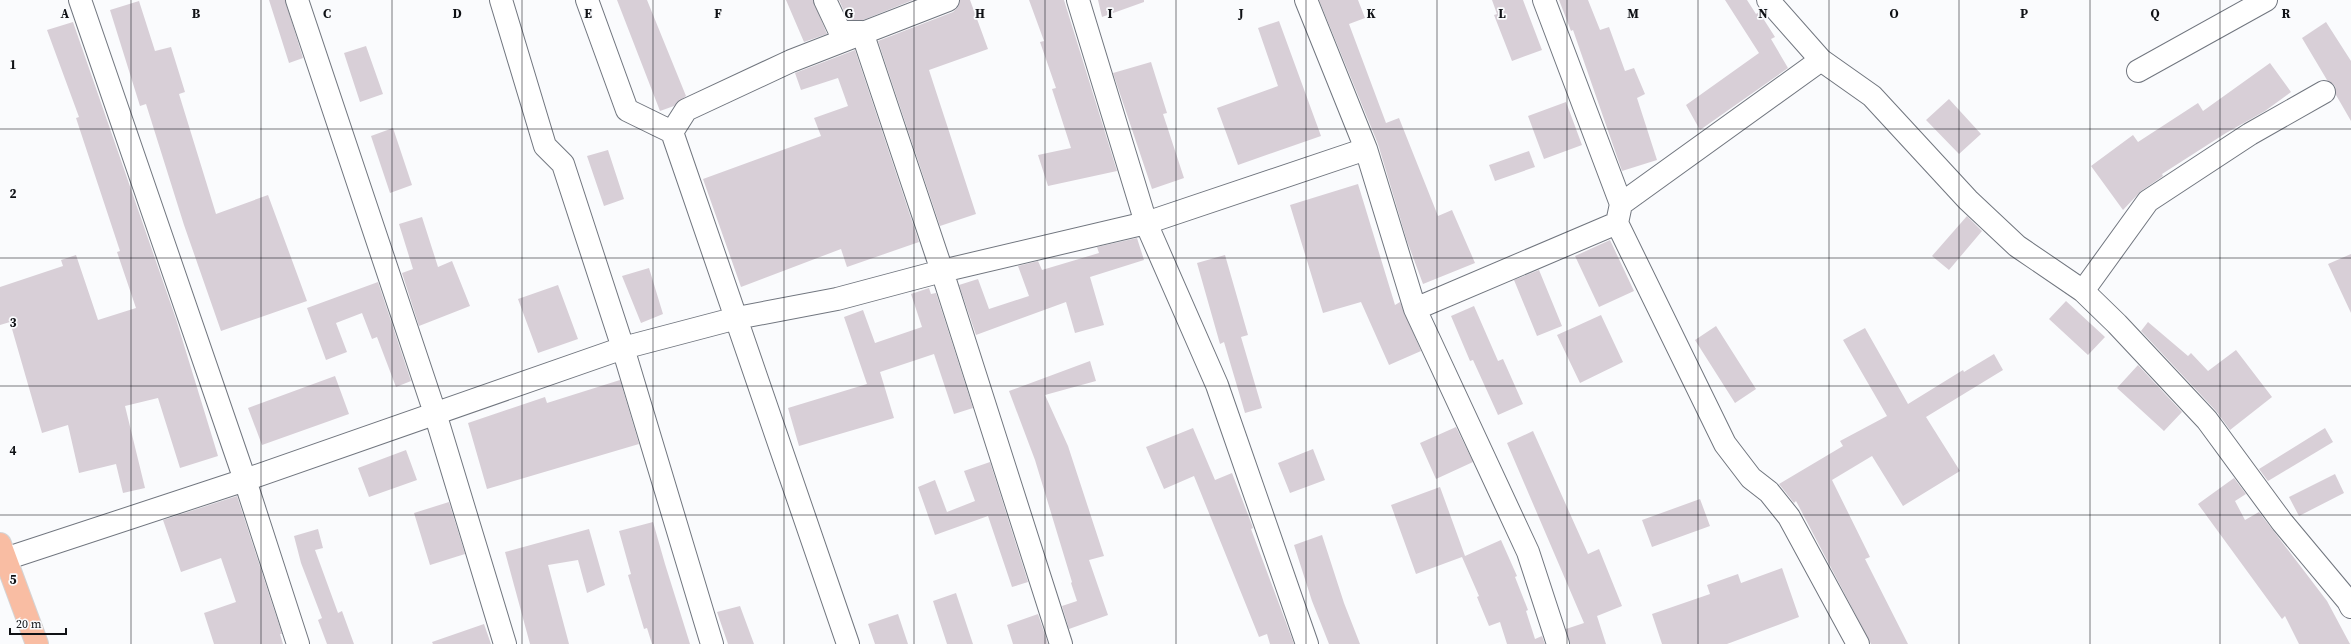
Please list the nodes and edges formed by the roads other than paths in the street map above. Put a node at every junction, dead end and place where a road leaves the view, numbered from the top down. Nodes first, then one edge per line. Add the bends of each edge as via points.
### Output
1 (80, 0) edge
2 (296, 0) edge
3 (501, 0) edge
4 (587, 0) edge
5 (825, 0) edge
6 (948, 0) edge
7 (1078, 0) edge
8 (1306, 0) edge
9 (1544, 0) edge
10 (1768, 0) edge
11 (2266, 0) edge
12 (862, 32) junction
13 (1820, 60) junction
14 (2138, 72) dead end
15 (2324, 92) dead end
16 (672, 132) junction
17 (1366, 148) junction
18 (1619, 214) junction
19 (1146, 223) junction
20 (942, 271) junction
21 (2083, 291) junction
22 (1415, 309) junction
23 (737, 318) junction
24 (623, 348) junction
25 (435, 413) junction
26 (245, 480) junction
27 (2, 551) edge
28 (7, 590) edge
29 (2351, 607) edge
30 (37, 644) edge
31 (298, 644) edge
32 (505, 644) edge
33 (712, 644) edge
34 (848, 644) edge
35 (1061, 644) edge
36 (1307, 644) edge
37 (1558, 644) edge
38 (1858, 644) edge

1 - 26 street
2 - 25 street
3 - 24 street via 545,146 563,164
4 - 16 street via 627,110
5 - 12 street via 840,32
6 - 12 street
7 - 19 street
8 - 17 street
9 - 18 street
10 - 13 street
11 - 14 street
12 - 16 street via 791,61 686,110
12 - 20 street
13 - 18 street
13 - 21 street via 1872,96 1968,200 2017,246
15 - 21 street via 2250,134 2148,201
16 - 23 street
17 - 19 street
17 - 22 street
18 - 22 street
18 - 38 street via 1725,444 1751,478 1769,492 1789,517
19 - 20 street
19 - 36 street via 1217,385
20 - 23 street via 837,299
20 - 35 street
21 - 29 street via 2206,420 2282,522 2348,600
22 - 37 street via 1528,552
23 - 24 street
23 - 34 street
24 - 25 street
24 - 33 street
25 - 26 street
25 - 32 street
26 - 27 street
26 - 31 street
27 - 28 main road
28 - 30 main road

